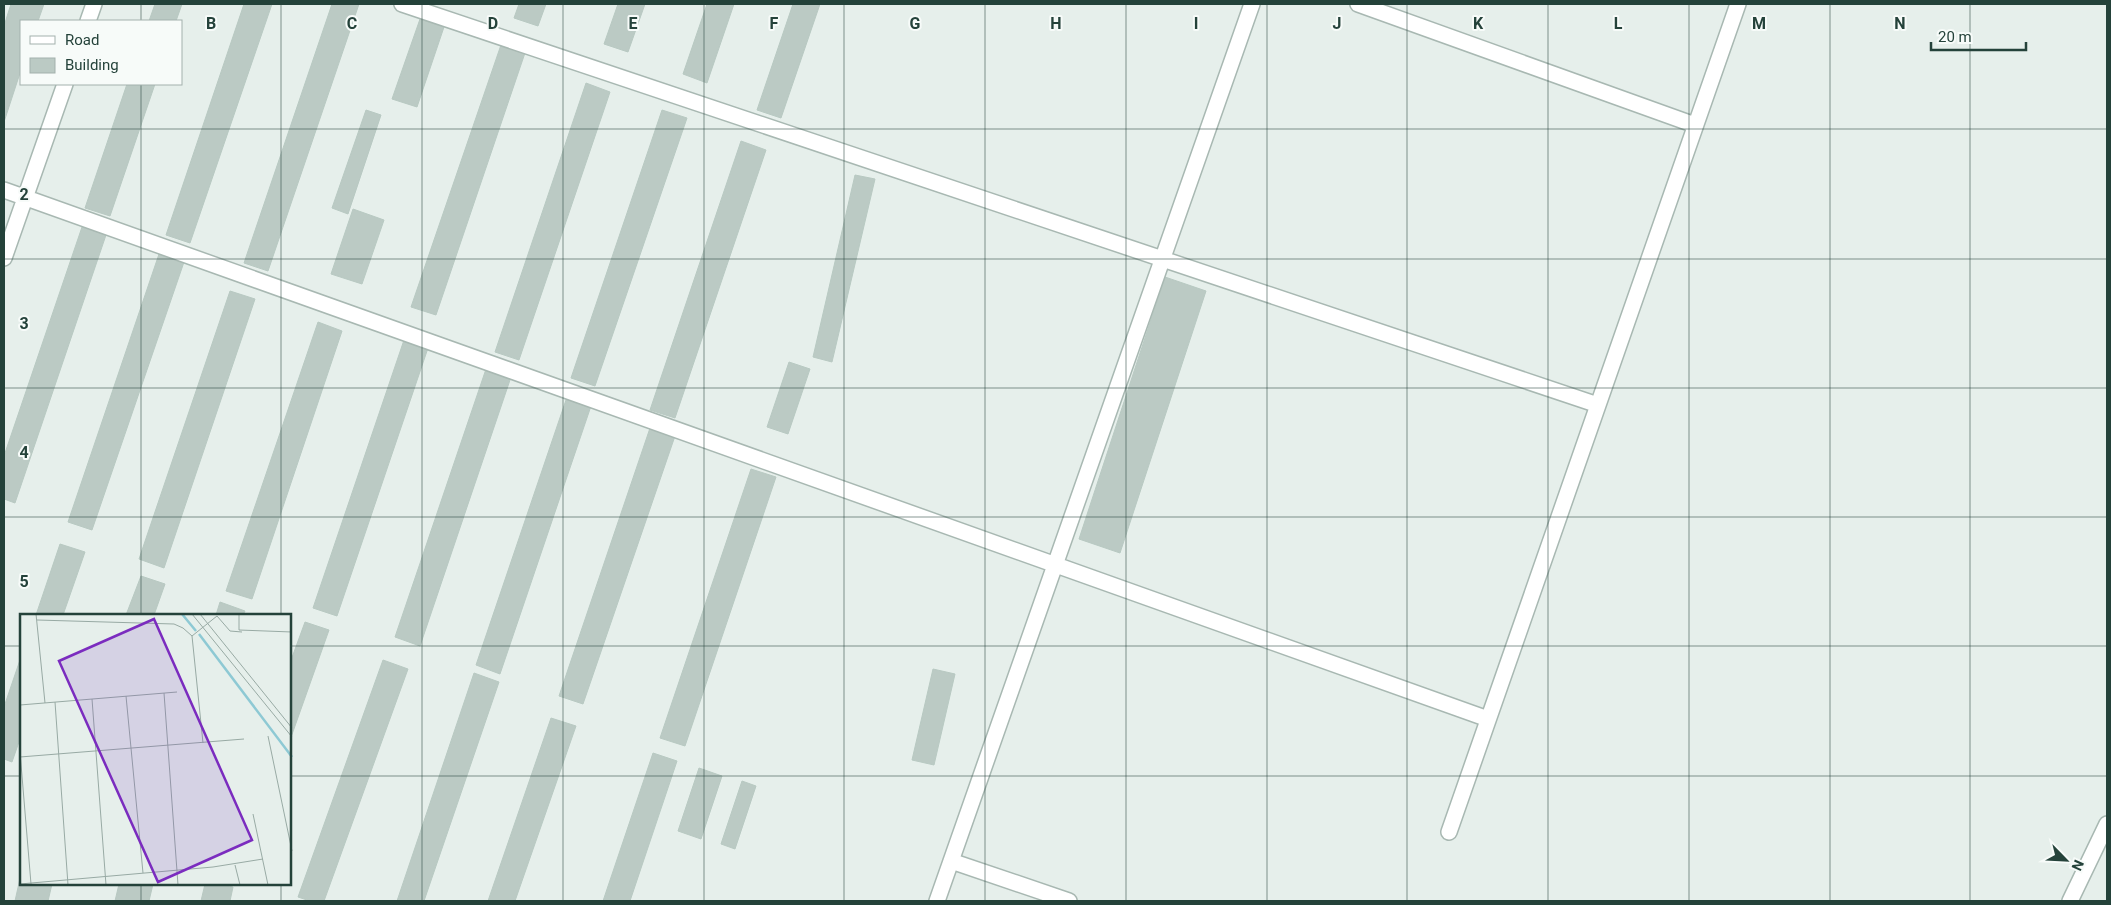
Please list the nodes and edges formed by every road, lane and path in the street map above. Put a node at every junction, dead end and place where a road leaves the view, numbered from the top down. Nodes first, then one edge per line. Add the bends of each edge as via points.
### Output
1 (94, 4) edge
2 (402, 4) edge
3 (1252, 4) edge
4 (1358, 4) edge
5 (1738, 4) edge
6 (88, 20) edge
7 (65, 85) edge
8 (1696, 125) junction
9 (4, 190) edge
10 (24, 198) junction
11 (4, 258) edge
12 (1162, 259) junction
13 (1598, 405) junction
14 (1055, 565) junction
15 (1488, 719) junction
16 (2107, 824) edge
17 (1449, 832) dead end
18 (951, 861) junction
19 (937, 901) edge
20 (1069, 901) edge
21 (2070, 901) edge

1 - 6 street
2 - 12 street
3 - 12 street
4 - 8 street
5 - 8 street
7 - 10 street
8 - 13 street
9 - 10 street
10 - 11 street
10 - 14 street
12 - 13 street
12 - 14 street
13 - 15 street
14 - 15 street
14 - 18 street
15 - 17 street
16 - 21 street
18 - 19 street
18 - 20 street

